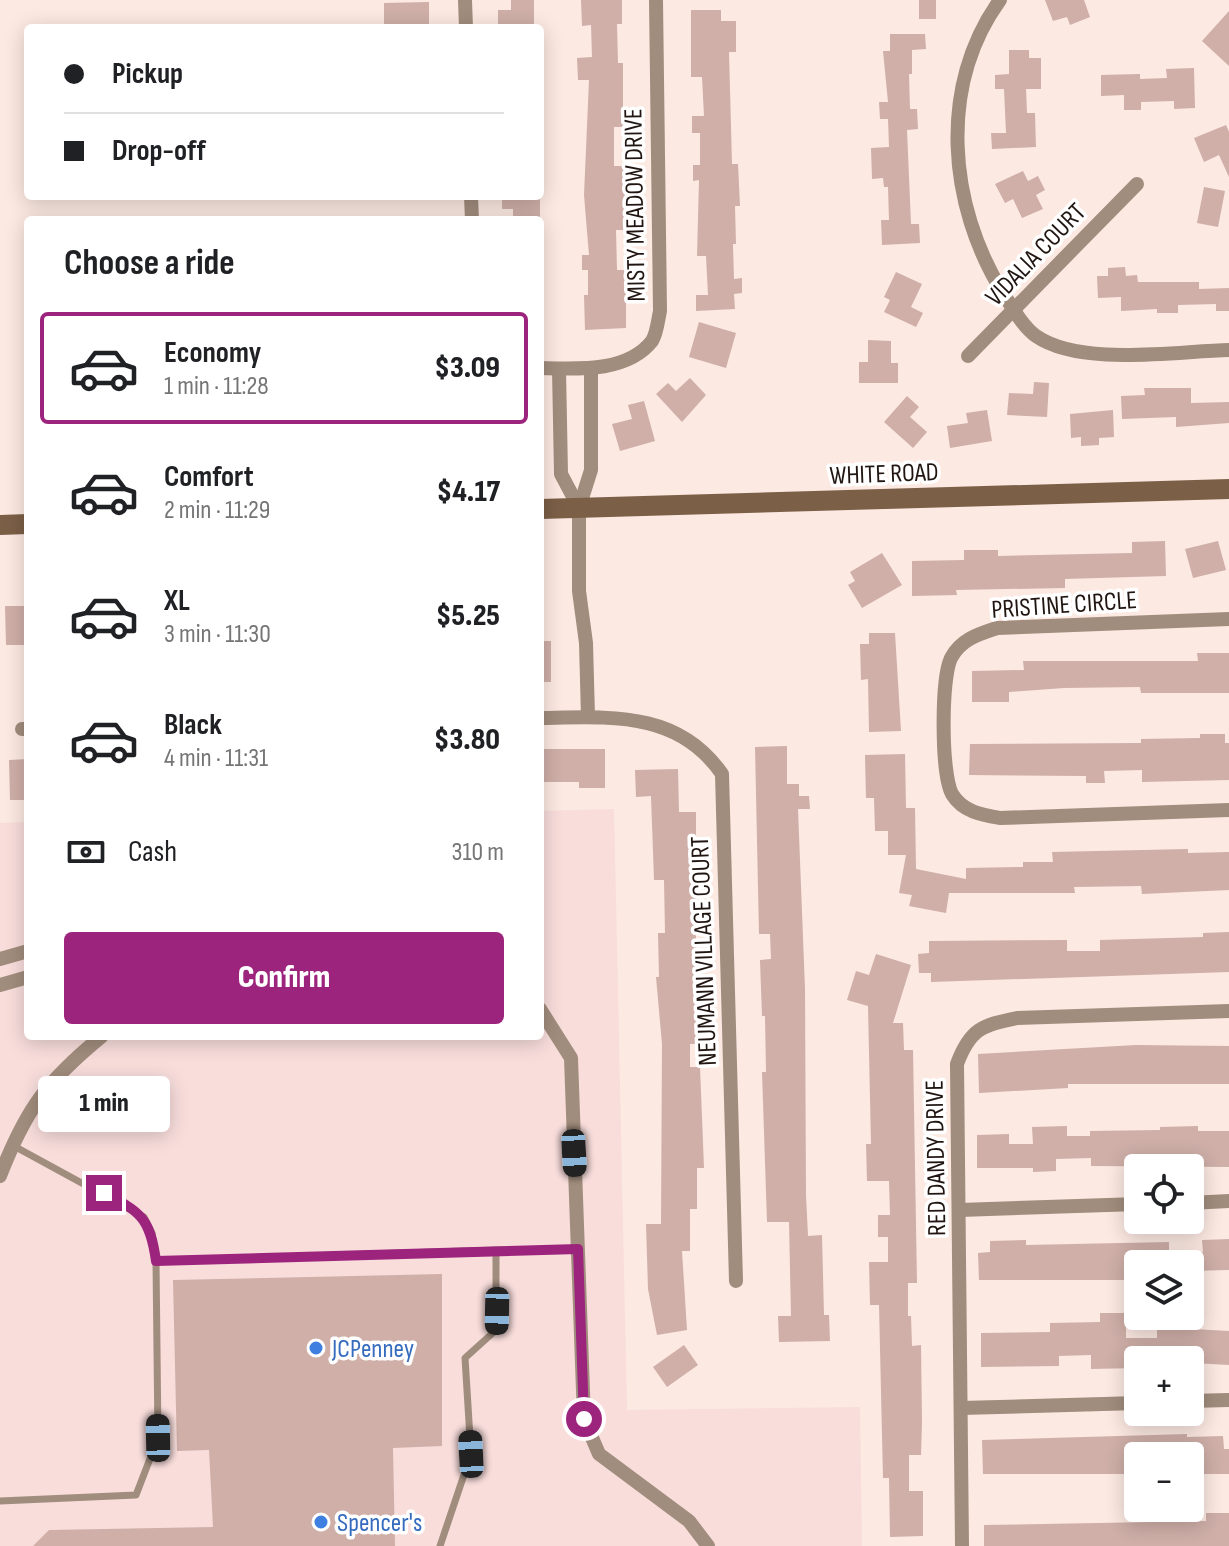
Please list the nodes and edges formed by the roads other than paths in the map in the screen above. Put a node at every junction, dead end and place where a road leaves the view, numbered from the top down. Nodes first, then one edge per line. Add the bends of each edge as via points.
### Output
1 (465, 0) edge
2 (656, 0) edge
3 (1000, 0) edge
4 (466, 24) edge
5 (1137, 184) dead end
6 (1014, 310) junction
7 (1229, 350) edge
8 (968, 356) dead end
9 (544, 368) edge
10 (591, 368) junction
11 (559, 369) junction
12 (1229, 489) edge
13 (579, 508) junction
14 (544, 509) edge
15 (24, 524) edge
16 (0, 525) edge
17 (1229, 619) edge
18 (588, 717) junction
19 (544, 718) edge
20 (1229, 810) edge
21 (24, 952) edge
22 (0, 959) edge
23 (24, 978) edge
24 (0, 985) edge
25 (1229, 1011) edge
26 (544, 1015) edge
27 (97, 1040) edge
28 (12, 1145) junction
29 (0, 1176) edge
30 (1229, 1201) edge
31 (1204, 1202) edge
32 (1124, 1204) edge
33 (960, 1210) junction
34 (578, 1249) junction
35 (496, 1250) junction
36 (156, 1261) junction
37 (736, 1281) dead end
38 (1229, 1400) edge
39 (1204, 1401) edge
40 (1124, 1403) edge
41 (961, 1408) junction
42 (0, 1501) edge
43 (440, 1546) edge
44 (708, 1546) edge
45 (962, 1546) edge

1 - 4 street
2 - 10 street, MISTY MEADOW DRIVE via 660,311 653,339 633,358
3 - 6 street via 981,26 961,83 956,149 965,202 985,264
5 - 6 street, VIDALIA COURT
6 - 7 street via 1035,336 1066,349 1098,354
6 - 8 street, VIDALIA COURT
9 - 11 street, MISTY MEADOW DRIVE
10 - 11 street, MISTY MEADOW DRIVE
10 - 13 street via 591,470
11 - 13 street via 561,474
12 - 13 street, WHITE ROAD
13 - 14 street, WHITE ROAD
13 - 18 street
15 - 16 street
17 - 20 street, PRISTINE CIRCLE via 997,628 971,636 952,655 945,676 946,774 953,795 972,813 1000,818
18 - 19 street
18 - 37 street, NEUMANN VILLAGE COURT via 658,724 711,758 722,774
21 - 22 street
23 - 24 street
25 - 33 street, RED DANDY DRIVE via 1017,1018 989,1024 966,1039 957,1064
26 - 34 street via 571,1058
27 - 28 street via 47,1083
28 - 29 street
28 - 36 lane via 144,1217
30 - 31 street
32 - 33 street
33 - 41 street, RED DANDY DRIVE
34 - 35 lane
34 - 44 street via 584,1419 599,1454 689,1521
35 - 36 lane
35 - 43 lane via 496,1330 465,1358 471,1454
36 - 42 lane via 158,1438 136,1495
38 - 39 street
40 - 41 street
41 - 45 street, RED DANDY DRIVE

